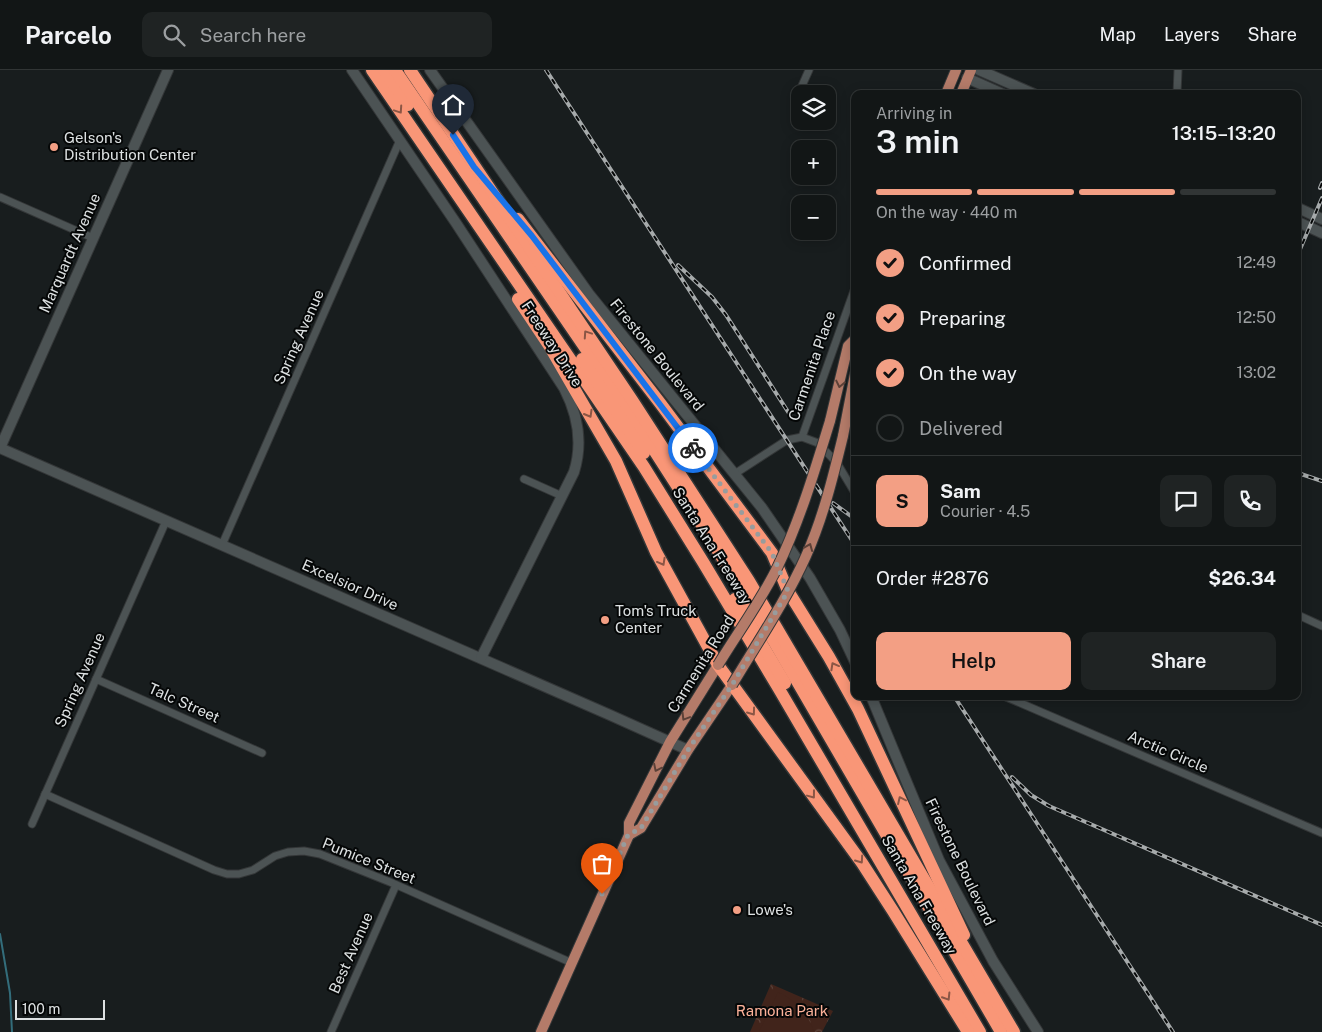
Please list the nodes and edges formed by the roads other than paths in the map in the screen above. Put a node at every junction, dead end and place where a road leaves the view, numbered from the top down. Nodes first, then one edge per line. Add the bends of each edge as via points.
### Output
1 (168, 70) edge
2 (352, 70) edge
3 (372, 70) edge
4 (384, 70) edge
5 (395, 70) edge
6 (410, 70) edge
7 (430, 70) edge
8 (808, 70) edge
9 (979, 70) edge
10 (1178, 70) edge
11 (953, 71) edge
12 (969, 74) edge
13 (802, 85) edge
14 (947, 90) edge
15 (963, 90) edge
16 (996, 90) edge
17 (1025, 90) edge
18 (1177, 90) edge
19 (400, 140) junction
20 (436, 164) junction
21 (474, 167) junction
22 (0, 197) edge
23 (1301, 209) edge
24 (1322, 219) edge
25 (1301, 223) edge
26 (1322, 233) edge
27 (93, 238) junction
28 (851, 299) edge
29 (851, 343) edge
30 (851, 395) edge
31 (802, 437) junction
32 (0, 449) edge
33 (736, 473) junction
34 (851, 477) edge
35 (524, 479) dead end
36 (562, 496) junction
37 (166, 520) junction
38 (222, 545) junction
39 (778, 567) junction
40 (788, 591) junction
41 (1301, 616) edge
42 (1322, 626) edge
43 (851, 653) edge
44 (481, 658) junction
45 (718, 665) junction
46 (96, 679) junction
47 (732, 685) junction
48 (851, 696) edge
49 (853, 700) edge
50 (873, 700) edge
51 (1013, 700) edge
52 (670, 742) junction
53 (688, 750) junction
54 (262, 753) dead end
55 (45, 794) junction
56 (32, 824) dead end
57 (1322, 834) edge
58 (628, 835) junction
59 (396, 885) junction
60 (572, 963) junction
61 (331, 1032) edge
62 (541, 1032) edge
63 (968, 1032) edge
64 (980, 1032) edge
65 (990, 1032) edge
66 (1001, 1032) edge
67 (1015, 1032) edge
68 (1038, 1032) edge

1 - 27 street, Marquardt Avenue
2 - 19 street, Freeway Drive
3 -> 20 highway, Santa Ana Freeway
4 - 65 highway via 690,525
5 - 66 highway via 690,506 772,638
6 - 21 highway, Santa Ana Freeway
7 - 33 street, Firestone Boulevard via 589,294
8 - 13 street
9 - 17 street
10 - 18 street
11 - 12 main road
11 - 14 main road
12 - 15 main road
12 - 16 street
19 - 36 street, Freeway Drive via 571,401 577,421 578,450 574,472
19 - 38 street, Spring Avenue
20 -> 45 highway via 592,418 616,461 656,552
20 - 64 highway, Santa Ana Freeway via 644,467
21 - 39 highway via 532,236 772,553
67 -> 21 highway, Santa Ana Freeway via 749,580
22 - 27 street
23 - 24 street
25 - 26 street
27 - 32 street, Marquardt Avenue
28 - 31 street, Carmenita Place
29 -> 39 main road, Carmenita Road, bridge via 805,501
40 -> 30 main road, Carmenita Road, bridge via 821,518
31 - 33 street, Carmenita Place via 787,440
31 - 34 street via 818,443
32 - 37 street, Excelsior Drive
33 - 43 street, Firestone Boulevard via 801,564
35 - 36 street
36 - 44 street, Freeway Drive
37 - 38 street, Excelsior Drive
37 - 46 street, Spring Avenue
38 - 44 street, Excelsior Drive
39 - 40 highway
39 - 45 main road, Carmenita Road, bridge
40 - 47 main road, Carmenita Road, bridge
48 -> 40 highway
41 - 42 street
44 - 52 street, Excelsior Drive
45 - 47 highway
45 -> 52 main road, Carmenita Road
46 - 54 street, Talc Street
46 - 55 street, Spring Avenue
47 - 53 main road, Carmenita Road
47 -> 63 highway via 862,863
67 -> 49 highway via 993,985 960,928
50 - 68 street, Firestone Boulevard via 939,860 993,961
51 - 57 street, Arctic Circle
52 - 53 street, Excelsior Drive
52 -> 58 main road, Carmenita Road via 630,824
53 - 58 main road, Carmenita Road via 641,828
55 - 56 street, Spring Avenue
55 - 59 street, Pumice Street via 221,872 239,874 253,870 275,856 304,851 320,854
58 - 60 main road, Carmenita Road
59 - 60 street, Pumice Street
59 - 61 street, Best Avenue
60 - 62 main road, Carmenita Road

